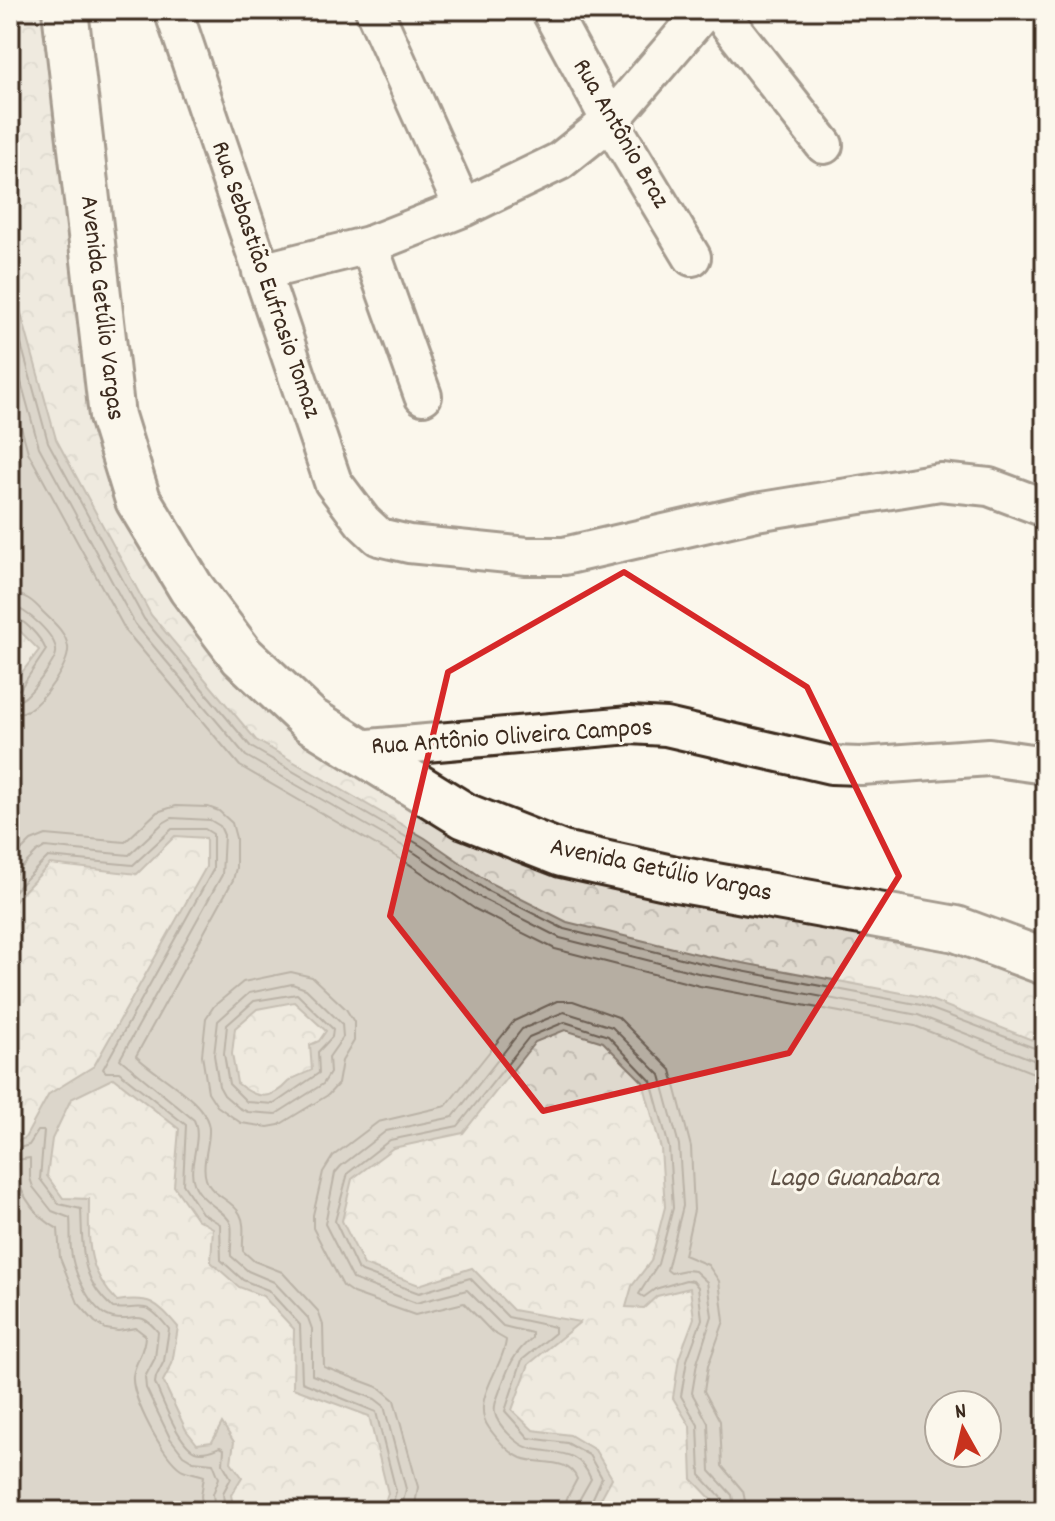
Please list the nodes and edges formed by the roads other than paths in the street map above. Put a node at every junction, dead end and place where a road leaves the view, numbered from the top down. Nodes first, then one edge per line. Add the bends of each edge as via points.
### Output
1 (65, 10) edge
2 (173, 10) edge
3 (374, 10) edge
4 (550, 10) edge
5 (705, 10) edge
6 (718, 10) edge
7 (610, 121) junction
8 (824, 145) dead end
9 (463, 208) junction
10 (369, 245) junction
11 (692, 257) dead end
12 (261, 272) junction
13 (423, 396) dead end
14 (1045, 508) edge
15 (358, 749) junction
16 (1045, 765) edge
17 (1045, 962) edge

1 - 15 main road, Avenida Getúlio Vargas via 112,416 138,500 191,588 242,656 310,720
2 - 12 street, Rua Sebastião Eufrasio Tomaz
3 - 9 street
4 - 7 street, Rua Antônio Braz
5 - 7 street
6 - 8 street
7 - 9 street via 560,161
7 - 11 street, Rua Antônio Braz
9 - 10 street
10 - 12 street
10 - 13 street
12 - 14 street, Rua Sebastião Eufrasio Tomaz via 333,482 379,537 441,548 564,556 756,512 940,482 989,487
15 - 16 street, Rua Antônio Oliveira Campos via 630,725 682,730 831,765 989,757
15 - 17 main road, Avenida Getúlio Vargas via 465,816 562,854 956,929

